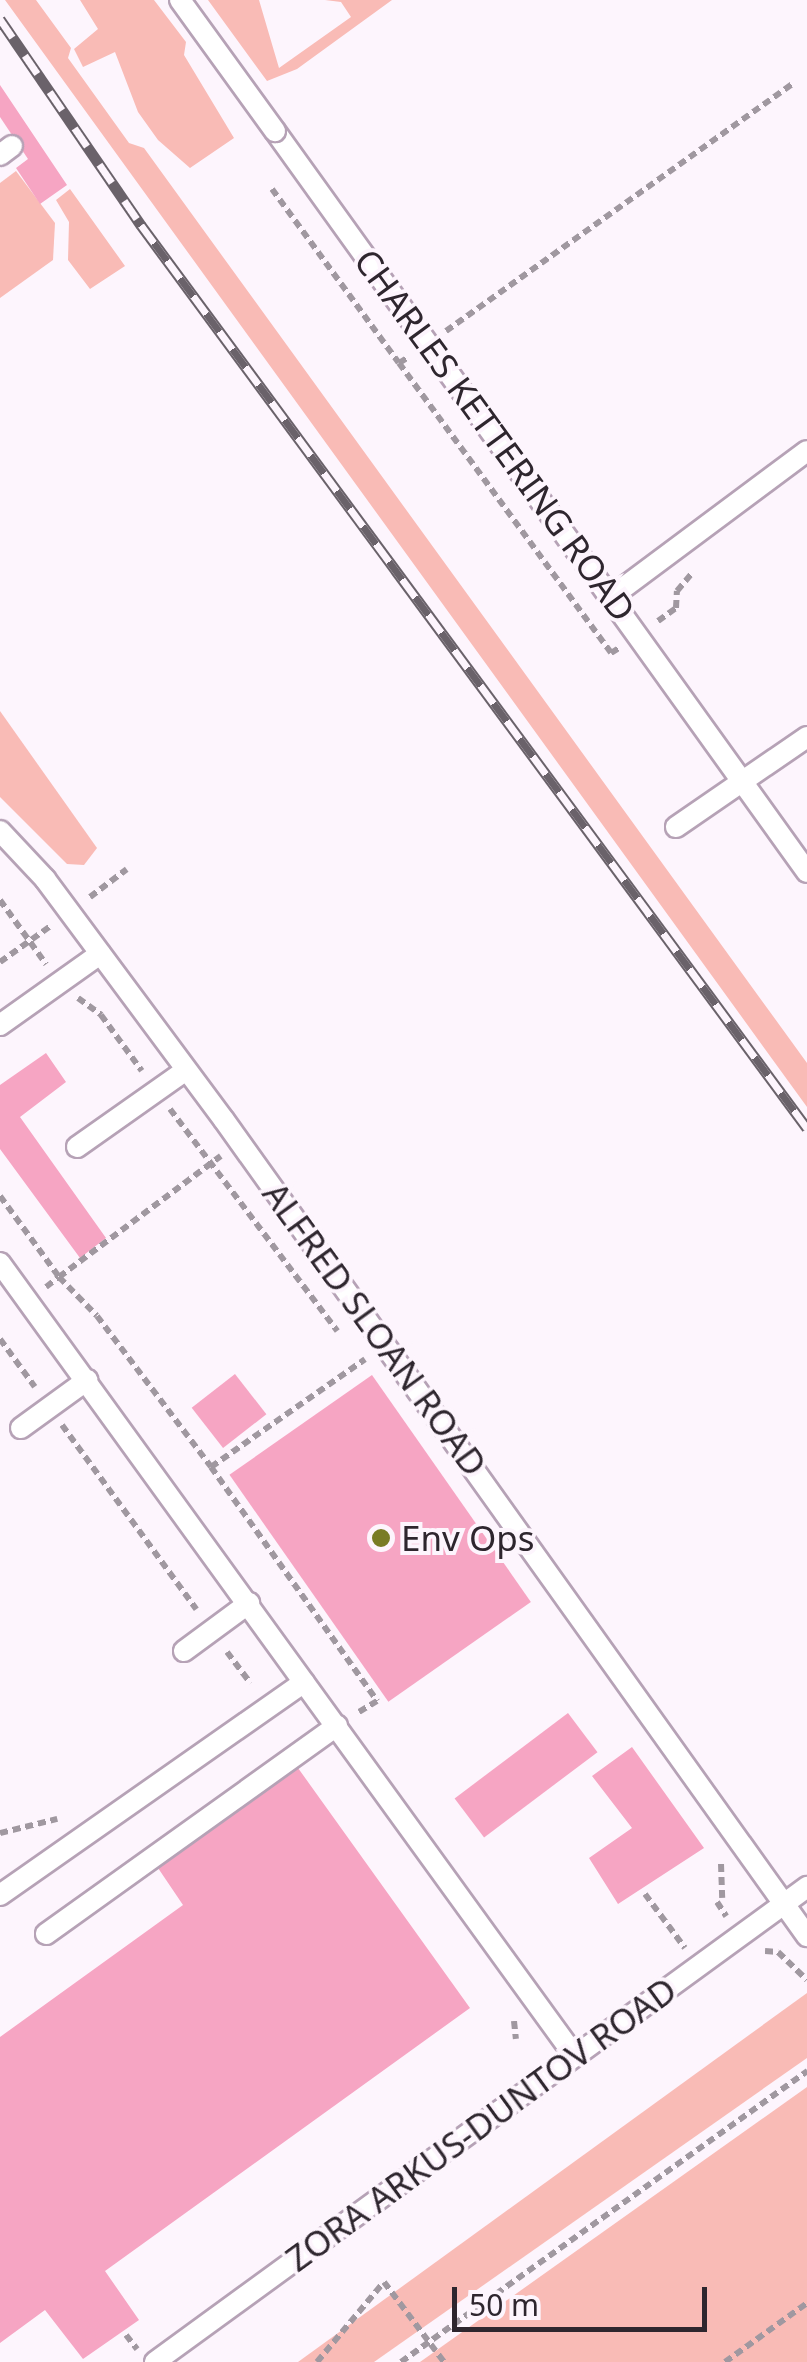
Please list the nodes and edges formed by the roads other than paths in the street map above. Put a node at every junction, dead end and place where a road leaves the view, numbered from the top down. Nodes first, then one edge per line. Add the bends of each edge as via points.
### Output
1 (180, 0) edge
2 (807, 450) edge
3 (612, 597) junction
4 (807, 737) edge
5 (743, 782) junction
6 (676, 827) dead end
7 (0, 831) edge
8 (807, 872) edge
9 (100, 954) junction
10 (0, 1025) edge
11 (186, 1070) junction
12 (77, 1147) dead end
13 (0, 1264) edge
14 (87, 1380) junction
15 (21, 1428) dead end
16 (248, 1603) junction
17 (184, 1651) dead end
18 (304, 1682) junction
19 (337, 1726) junction
20 (807, 1886) edge
21 (5, 1893) edge
22 (784, 1903) junction
23 (46, 1934) dead end
24 (807, 1936) edge
25 (574, 2055) junction
26 (155, 2362) edge

1 - 3 lane, CHARLES KETTERING ROAD, bridge
2 - 3 lane
3 - 5 lane, CHARLES KETTERING ROAD
4 - 5 lane
5 - 6 lane
5 - 8 lane, CHARLES KETTERING ROAD
7 - 9 lane, ALFRED SLOAN ROAD
9 - 10 lane
9 - 11 lane, ALFRED SLOAN ROAD
11 - 12 lane
11 - 22 lane, ALFRED SLOAN ROAD
13 - 14 lane
14 - 15 lane
14 - 16 lane
16 - 17 lane
16 - 18 lane
18 - 19 lane
18 - 21 lane
19 - 23 lane
19 - 25 lane
20 - 22 lane, ZORA ARKUS-DUNTOV ROAD
22 - 24 lane, ALFRED SLOAN ROAD
22 - 25 lane, ZORA ARKUS-DUNTOV ROAD
25 - 26 lane, ZORA ARKUS-DUNTOV ROAD

